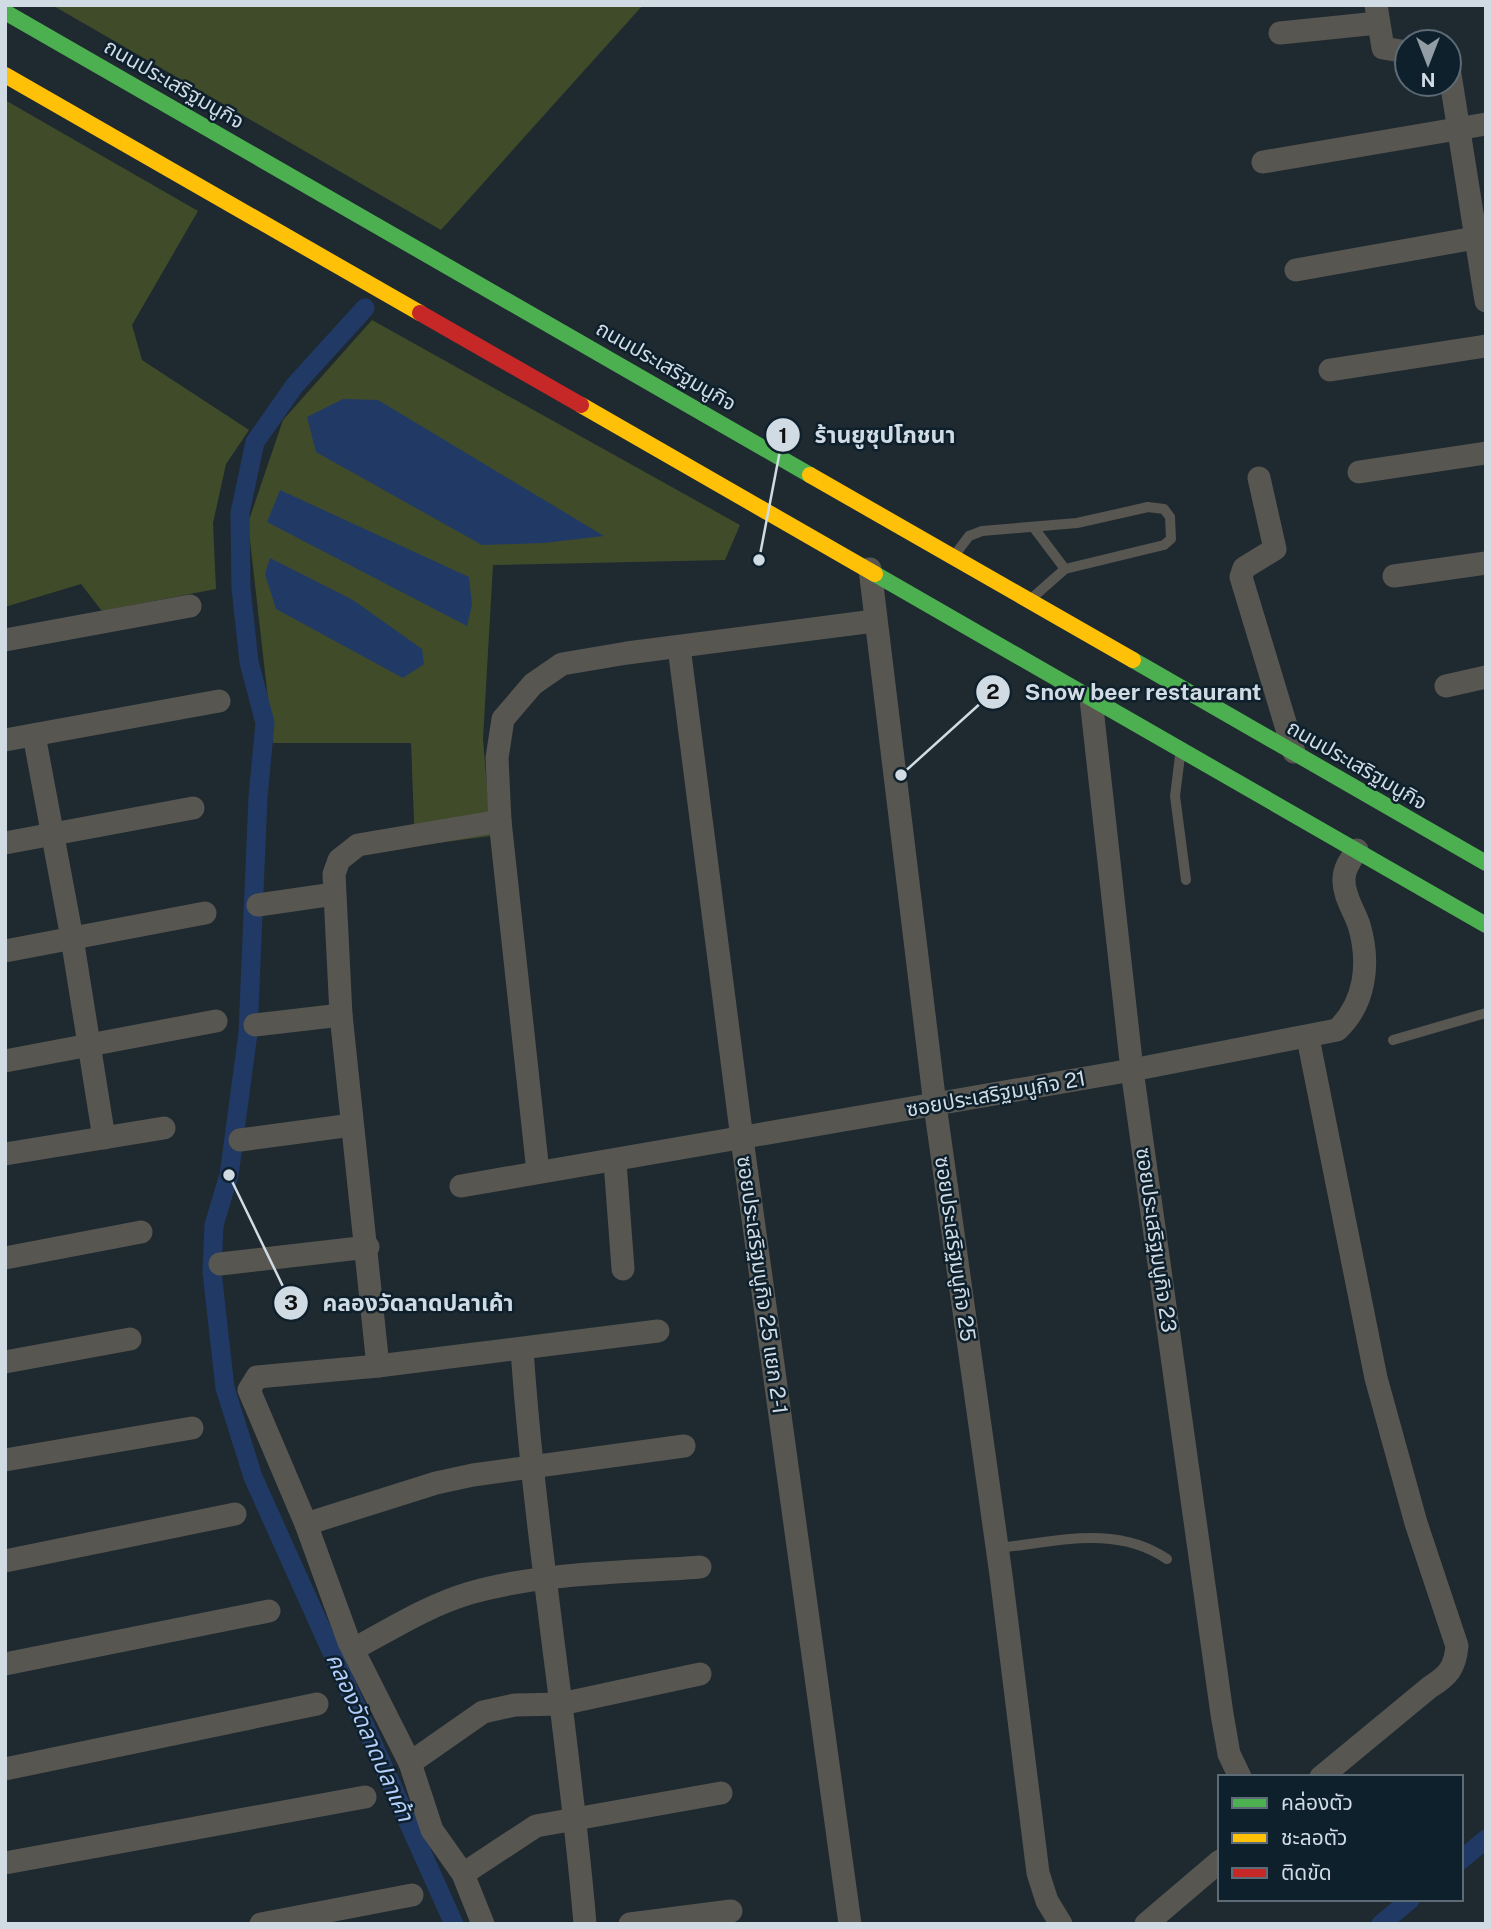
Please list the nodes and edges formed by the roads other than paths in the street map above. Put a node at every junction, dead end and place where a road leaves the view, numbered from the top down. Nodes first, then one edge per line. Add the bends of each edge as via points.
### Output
1 (5, 12) edge
2 (1377, 14) edge
3 (1280, 33) dead end
4 (1393, 50) edge
5 (5, 75) edge
6 (1453, 98) edge
7 (1486, 124) edge
8 (1458, 129) junction
9 (1263, 162) dead end
10 (1480, 237) edge
11 (1296, 270) dead end
12 (1486, 301) edge
13 (1486, 346) edge
14 (1330, 370) dead end
15 (1486, 453) edge
16 (1359, 472) dead end
17 (1259, 478) dead end
18 (1034, 528) junction
19 (954, 557) junction
20 (1486, 563) edge
21 (870, 569) junction
22 (1065, 569) junction
23 (1394, 576) dead end
24 (1031, 600) junction
25 (190, 606) dead end
26 (874, 621) junction
27 (5, 640) edge
28 (679, 647) junction
29 (1486, 677) edge
30 (1446, 686) dead end
31 (1091, 699) junction
32 (219, 701) dead end
33 (34, 735) junction
34 (5, 740) edge
35 (1181, 750) junction
36 (1294, 752) junction
37 (193, 808) dead end
38 (500, 821) junction
39 (54, 834) junction
40 (5, 842) edge
41 (1357, 850) junction
42 (1486, 863) edge
43 (1186, 880) dead end
44 (334, 894) junction
45 (258, 905) dead end
46 (205, 913) dead end
47 (1486, 925) edge
48 (72, 938) junction
49 (5, 951) edge
50 (1486, 1013) edge
51 (341, 1014) junction
52 (216, 1021) dead end
53 (255, 1025) dead end
54 (1308, 1038) junction
55 (1393, 1040) dead end
56 (91, 1045) junction
57 (5, 1061) edge
58 (1132, 1070) junction
59 (935, 1105) junction
60 (352, 1125) junction
61 (164, 1128) dead end
62 (104, 1138) junction
63 (742, 1139) junction
64 (240, 1140) dead end
65 (5, 1154) edge
66 (615, 1161) junction
67 (538, 1172) junction
68 (461, 1186) dead end
69 (141, 1232) dead end
70 (368, 1247) junction
71 (5, 1258) edge
72 (220, 1264) dead end
73 (623, 1269) dead end
74 (659, 1331) dead end
75 (130, 1339) dead end
76 (522, 1349) junction
77 (5, 1362) edge
78 (378, 1366) junction
79 (192, 1428) dead end
80 (684, 1446) dead end
81 (5, 1460) edge
82 (531, 1466) junction
83 (235, 1514) dead end
84 (306, 1524) junction
85 (998, 1548) junction
86 (1167, 1559) dead end
87 (5, 1561) edge
88 (700, 1567) dead end
89 (545, 1579) junction
90 (269, 1611) dead end
91 (354, 1649) junction
92 (5, 1664) edge
93 (700, 1674) dead end
94 (317, 1704) dead end
95 (561, 1704) junction
96 (410, 1763) junction
97 (5, 1769) edge
98 (1239, 1775) edge
99 (1323, 1775) edge
100 (721, 1793) dead end
101 (365, 1797) dead end
102 (576, 1819) junction
103 (5, 1863) edge
104 (1218, 1863) edge
105 (463, 1874) junction
106 (412, 1895) dead end
107 (731, 1911) dead end
108 (261, 1924) edge
109 (483, 1924) edge
110 (585, 1924) edge
111 (630, 1924) edge
112 (850, 1924) edge
113 (1061, 1924) edge
114 (1146, 1924) edge

1 - 19 main road, ถนนประเสริฐมนูกิจ
2 - 3 street
2 - 4 street via 1383,48
5 - 21 main road
6 - 8 street
7 - 8 street
8 - 9 street
8 - 10 street
10 - 11 street
10 - 12 street
13 - 14 street
15 - 16 street
17 - 36 street via 1275,549 1244,568 1241,577
18 - 19 lane via 982,531 969,536
18 - 22 lane
18 - 22 lane via 1148,507 1164,509 1170,517 1171,539 1164,545
19 - 24 main road, ถนนประเสริฐมนูกิจ
20 - 23 street
21 - 26 street, ซอยประเสริฐมนูกิจ 25
21 - 31 main road
22 - 24 lane
24 - 36 main road, ถนนประเสริฐมนูกิจ
25 - 27 street
26 - 28 street
26 - 59 street, ซอยประเสริฐมนูกิจ 25
28 - 38 street via 562,664 533,684 503,719 498,738
28 - 63 street, ซอยประเสริฐมนูกิจ 25 แยก 2-1
29 - 30 street
31 - 35 main road
31 - 58 street, ซอยประเสริฐมนูกิจ 23
32 - 33 street
33 - 34 street
33 - 39 street
35 - 41 main road
35 - 43 lane via 1175,796
36 - 42 main road, ถนนประเสริฐมนูกิจ
37 - 39 street
38 - 44 street via 358,845 339,860
38 - 67 street
39 - 40 street
39 - 48 street
41 - 47 main road
41 - 54 street, ซอยประเสริฐมนูกิจ 21 via 1343,881 1366,964 1361,992 1352,1016 1337,1030
44 - 45 street
44 - 51 street
46 - 48 street
48 - 49 street
48 - 56 street
50 - 55 lane
51 - 53 street
51 - 60 street
52 - 56 street
54 - 58 street, ซอยประเสริฐมนูกิจ 21
54 - 99 street via 1376,1378 1416,1523 1457,1646 1448,1676
56 - 57 street
56 - 62 street
58 - 59 street, ซอยประเสริฐมนูกิจ 21
58 - 98 street, ซอยประเสริฐมนูกิจ 23 via 1222,1714 1229,1754
59 - 63 street, ซอยประเสริฐมนูกิจ 21
59 - 85 street, ซอยประเสริฐมนูกิจ 25
60 - 64 street
60 - 70 street
61 - 62 street
62 - 65 street
63 - 66 street, ซอยประเสริฐมนูกิจ 21
63 - 112 street, ซอยประเสริฐมนูกิจ 25 แยก 2-1
66 - 67 street, ซอยประเสริฐมนูกิจ 21
66 - 73 street
67 - 68 street, ซอยประเสริฐมนูกิจ 21
69 - 71 street
70 - 72 street
70 - 78 street
74 - 76 street
75 - 77 street
76 - 78 street
76 - 82 street
78 - 84 street via 257,1377 250,1384
79 - 81 street
80 - 82 street
82 - 84 street via 436,1483
82 - 89 street
83 - 87 street
84 - 91 street
85 - 86 lane via 1110,1536 1146,1545
85 - 113 street, ซอยประเสริฐมนูกิจ 25 via 1038,1873
88 - 89 street
89 - 91 street via 471,1592
89 - 95 street
90 - 92 street
91 - 96 street
93 - 95 street
94 - 97 street
95 - 96 street via 515,1705 483,1712
95 - 102 street
96 - 105 street via 432,1830
100 - 102 street
101 - 103 street
102 - 105 street via 536,1826
102 - 110 street
104 - 114 street
105 - 109 street
106 - 108 street
107 - 111 street

